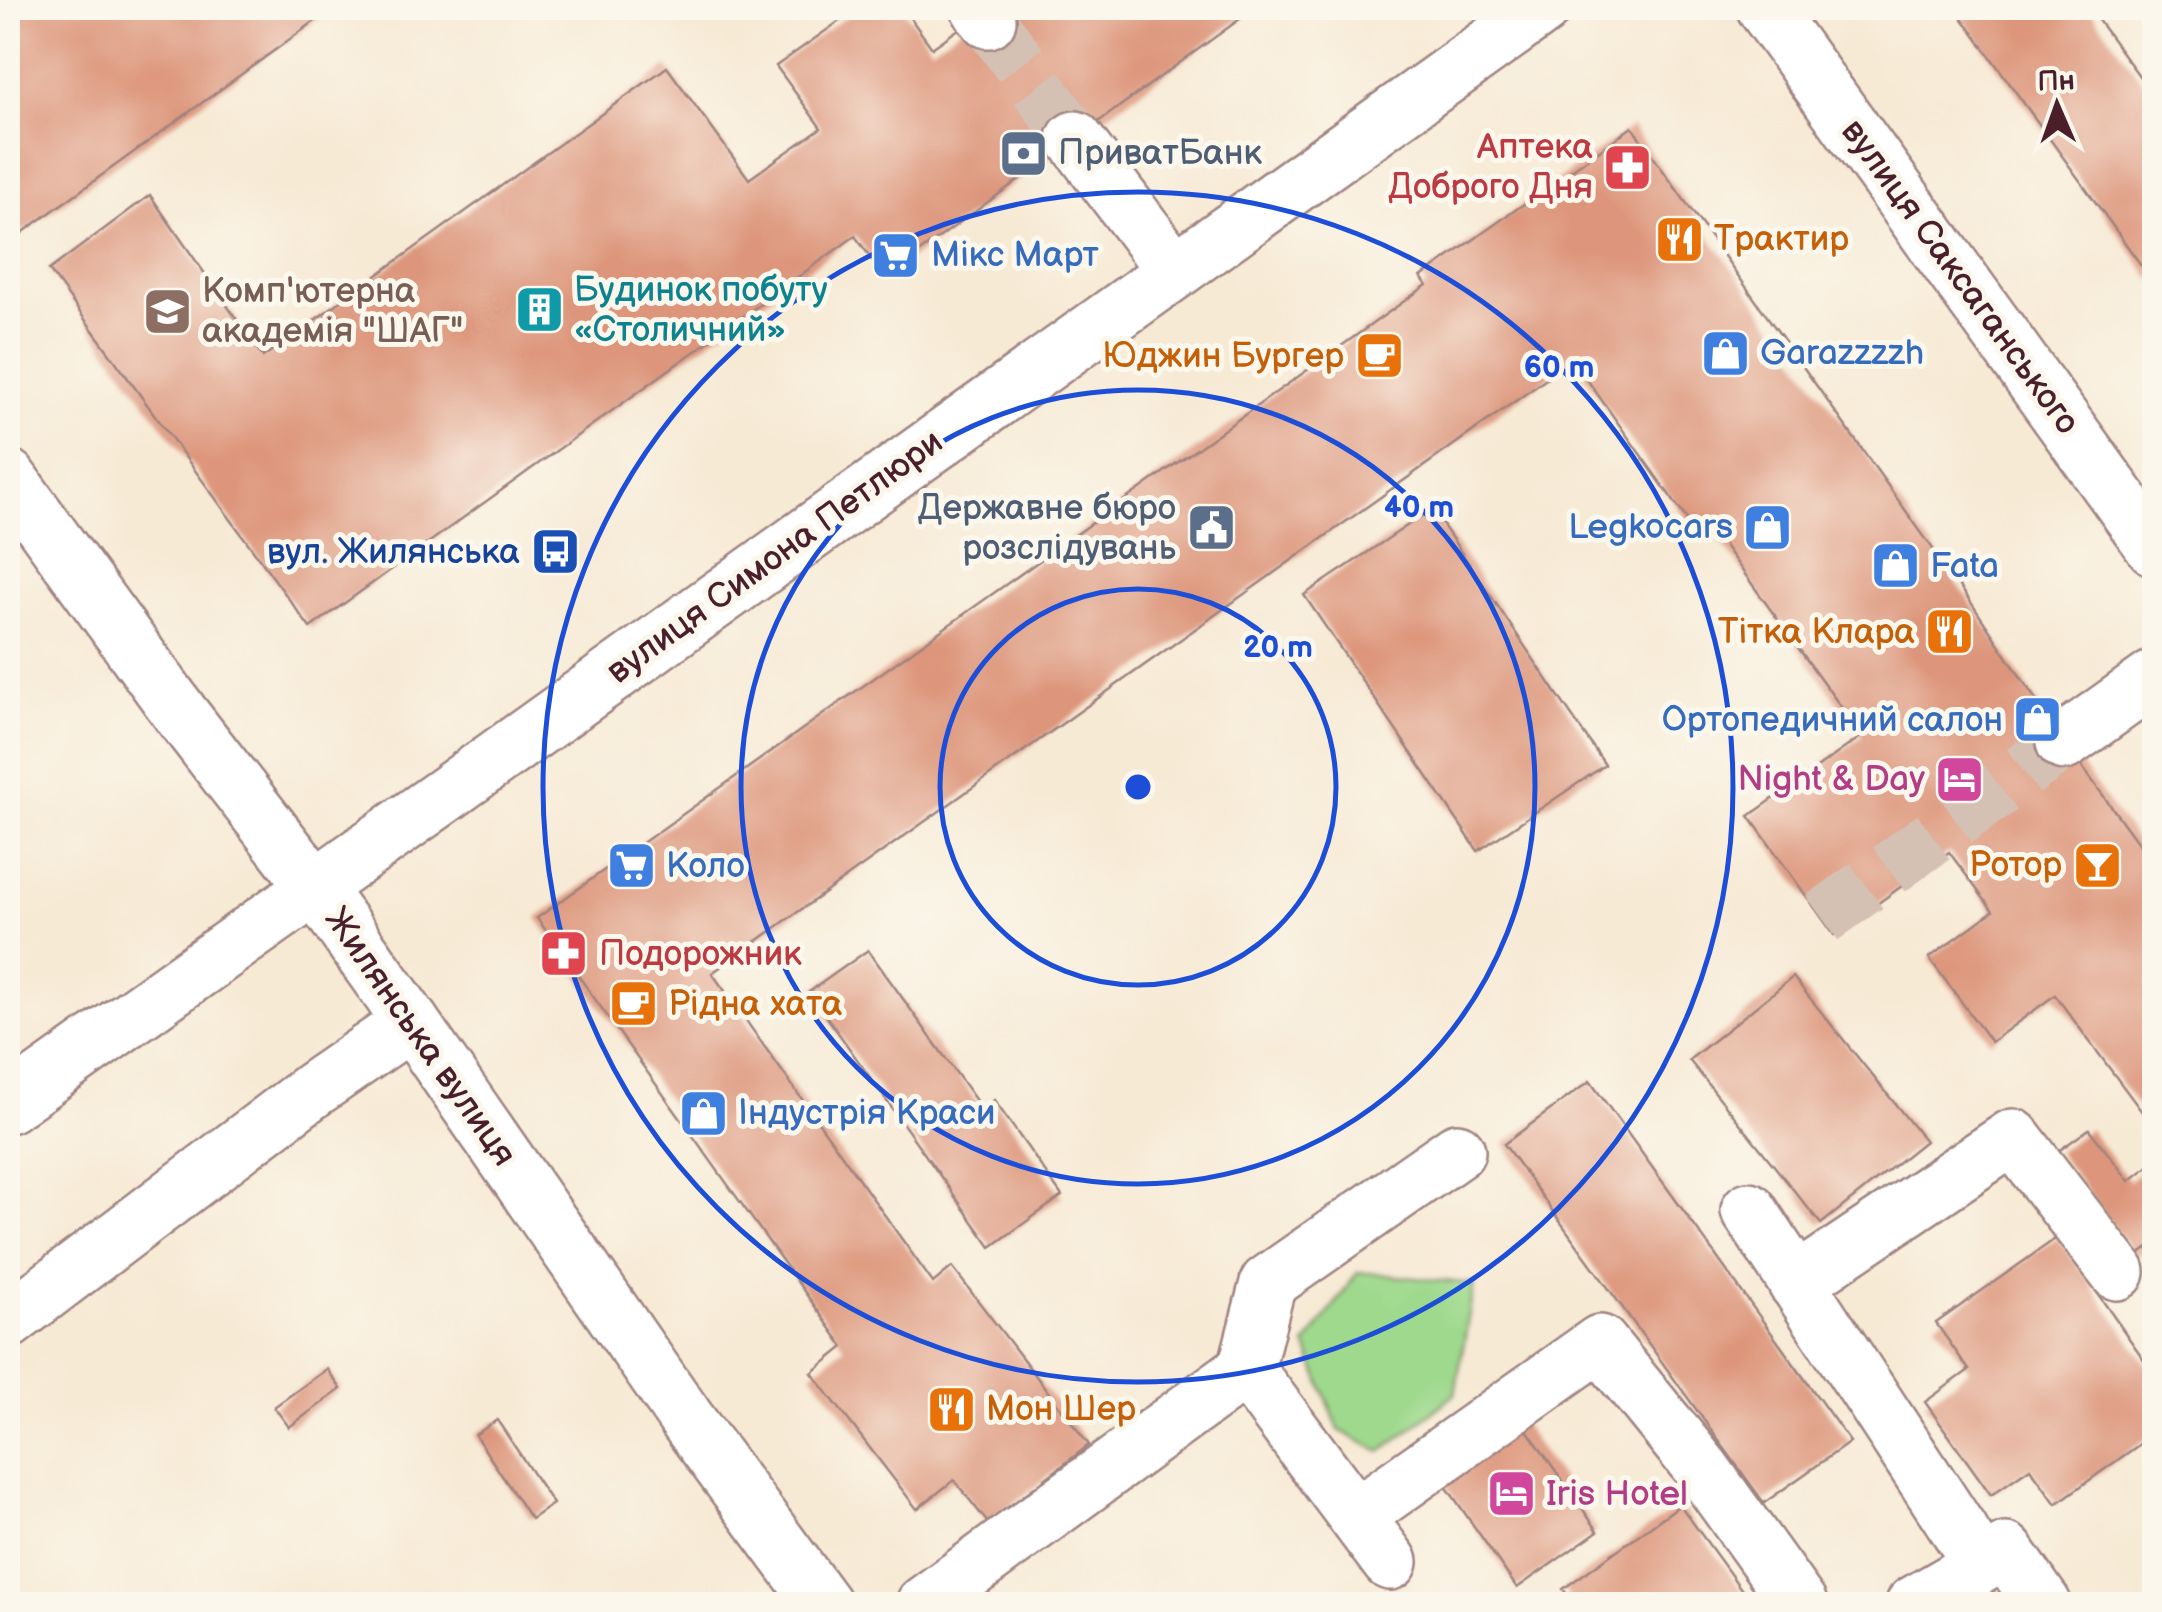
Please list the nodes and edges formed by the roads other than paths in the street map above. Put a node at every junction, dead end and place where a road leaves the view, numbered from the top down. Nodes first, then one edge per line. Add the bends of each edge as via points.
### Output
1 (1542, 8) edge
2 (1765, 8) edge
3 (1074, 139) tunnel mouth
4 (1174, 270) junction
5 (8, 478) edge
6 (2154, 547) edge
7 (2154, 678) edge
8 (2064, 742) tunnel mouth
9 (315, 887) junction
10 (411, 1022) junction
11 (8, 1105) edge
12 (1457, 1151) dead end
13 (1749, 1210) dead end
14 (2116, 1272) dead end
15 (1796, 1282) junction
16 (8, 1321) edge
17 (1246, 1369) junction
18 (1356, 1516) junction
19 (1390, 1562) dead end
20 (1982, 1565) junction
21 (823, 1604) edge
22 (924, 1604) edge
23 (1799, 1604) edge
24 (1914, 1604) edge
25 (2043, 1604) edge

1 - 4 main road, вулиця Симона Петлюри
2 - 6 main road, вулиця Саксаганського
3 - 4 main road
4 - 9 main road, вулиця Симона Петлюри
5 - 9 main road, Жилянська вулиця
7 - 8 main road
9 - 10 main road, Жилянська вулиця
9 - 11 main road, вулиця Симона Петлюри
10 - 16 main road
10 - 21 main road, Жилянська вулиця
12 - 17 main road via 1268,1283
13 - 15 main road
14 - 15 main road via 2013,1137
15 - 20 main road
17 - 18 main road
17 - 22 main road
18 - 19 main road
18 - 23 main road via 1600,1344 1702,1469
20 - 24 main road
20 - 25 main road via 2006,1551

